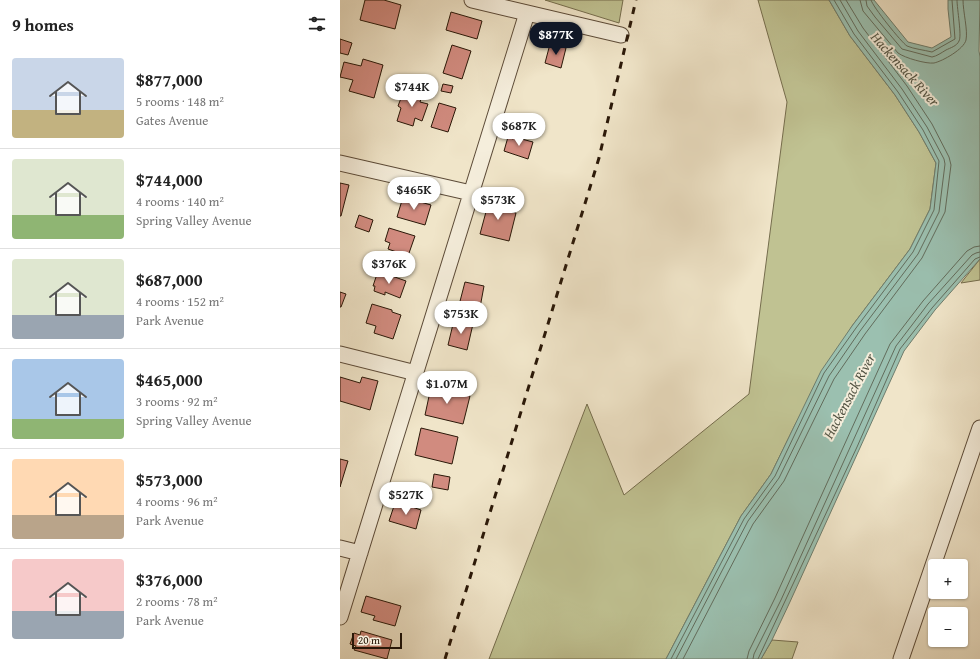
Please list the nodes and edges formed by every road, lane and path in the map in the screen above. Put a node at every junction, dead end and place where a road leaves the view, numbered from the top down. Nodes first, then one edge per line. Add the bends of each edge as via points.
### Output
1 (472, 0) edge
2 (527, 13) junction
3 (621, 35) dead end
4 (340, 163) edge
5 (471, 193) junction
6 (340, 354) edge
7 (416, 373) junction
8 (980, 428) edge
9 (340, 548) edge
10 (360, 553) junction
11 (340, 617) edge
12 (901, 659) edge

1 - 2 street
2 - 3 street
2 - 5 street
4 - 5 street
5 - 7 street
6 - 7 street
7 - 10 street
8 - 12 street
9 - 10 street
10 - 11 street

